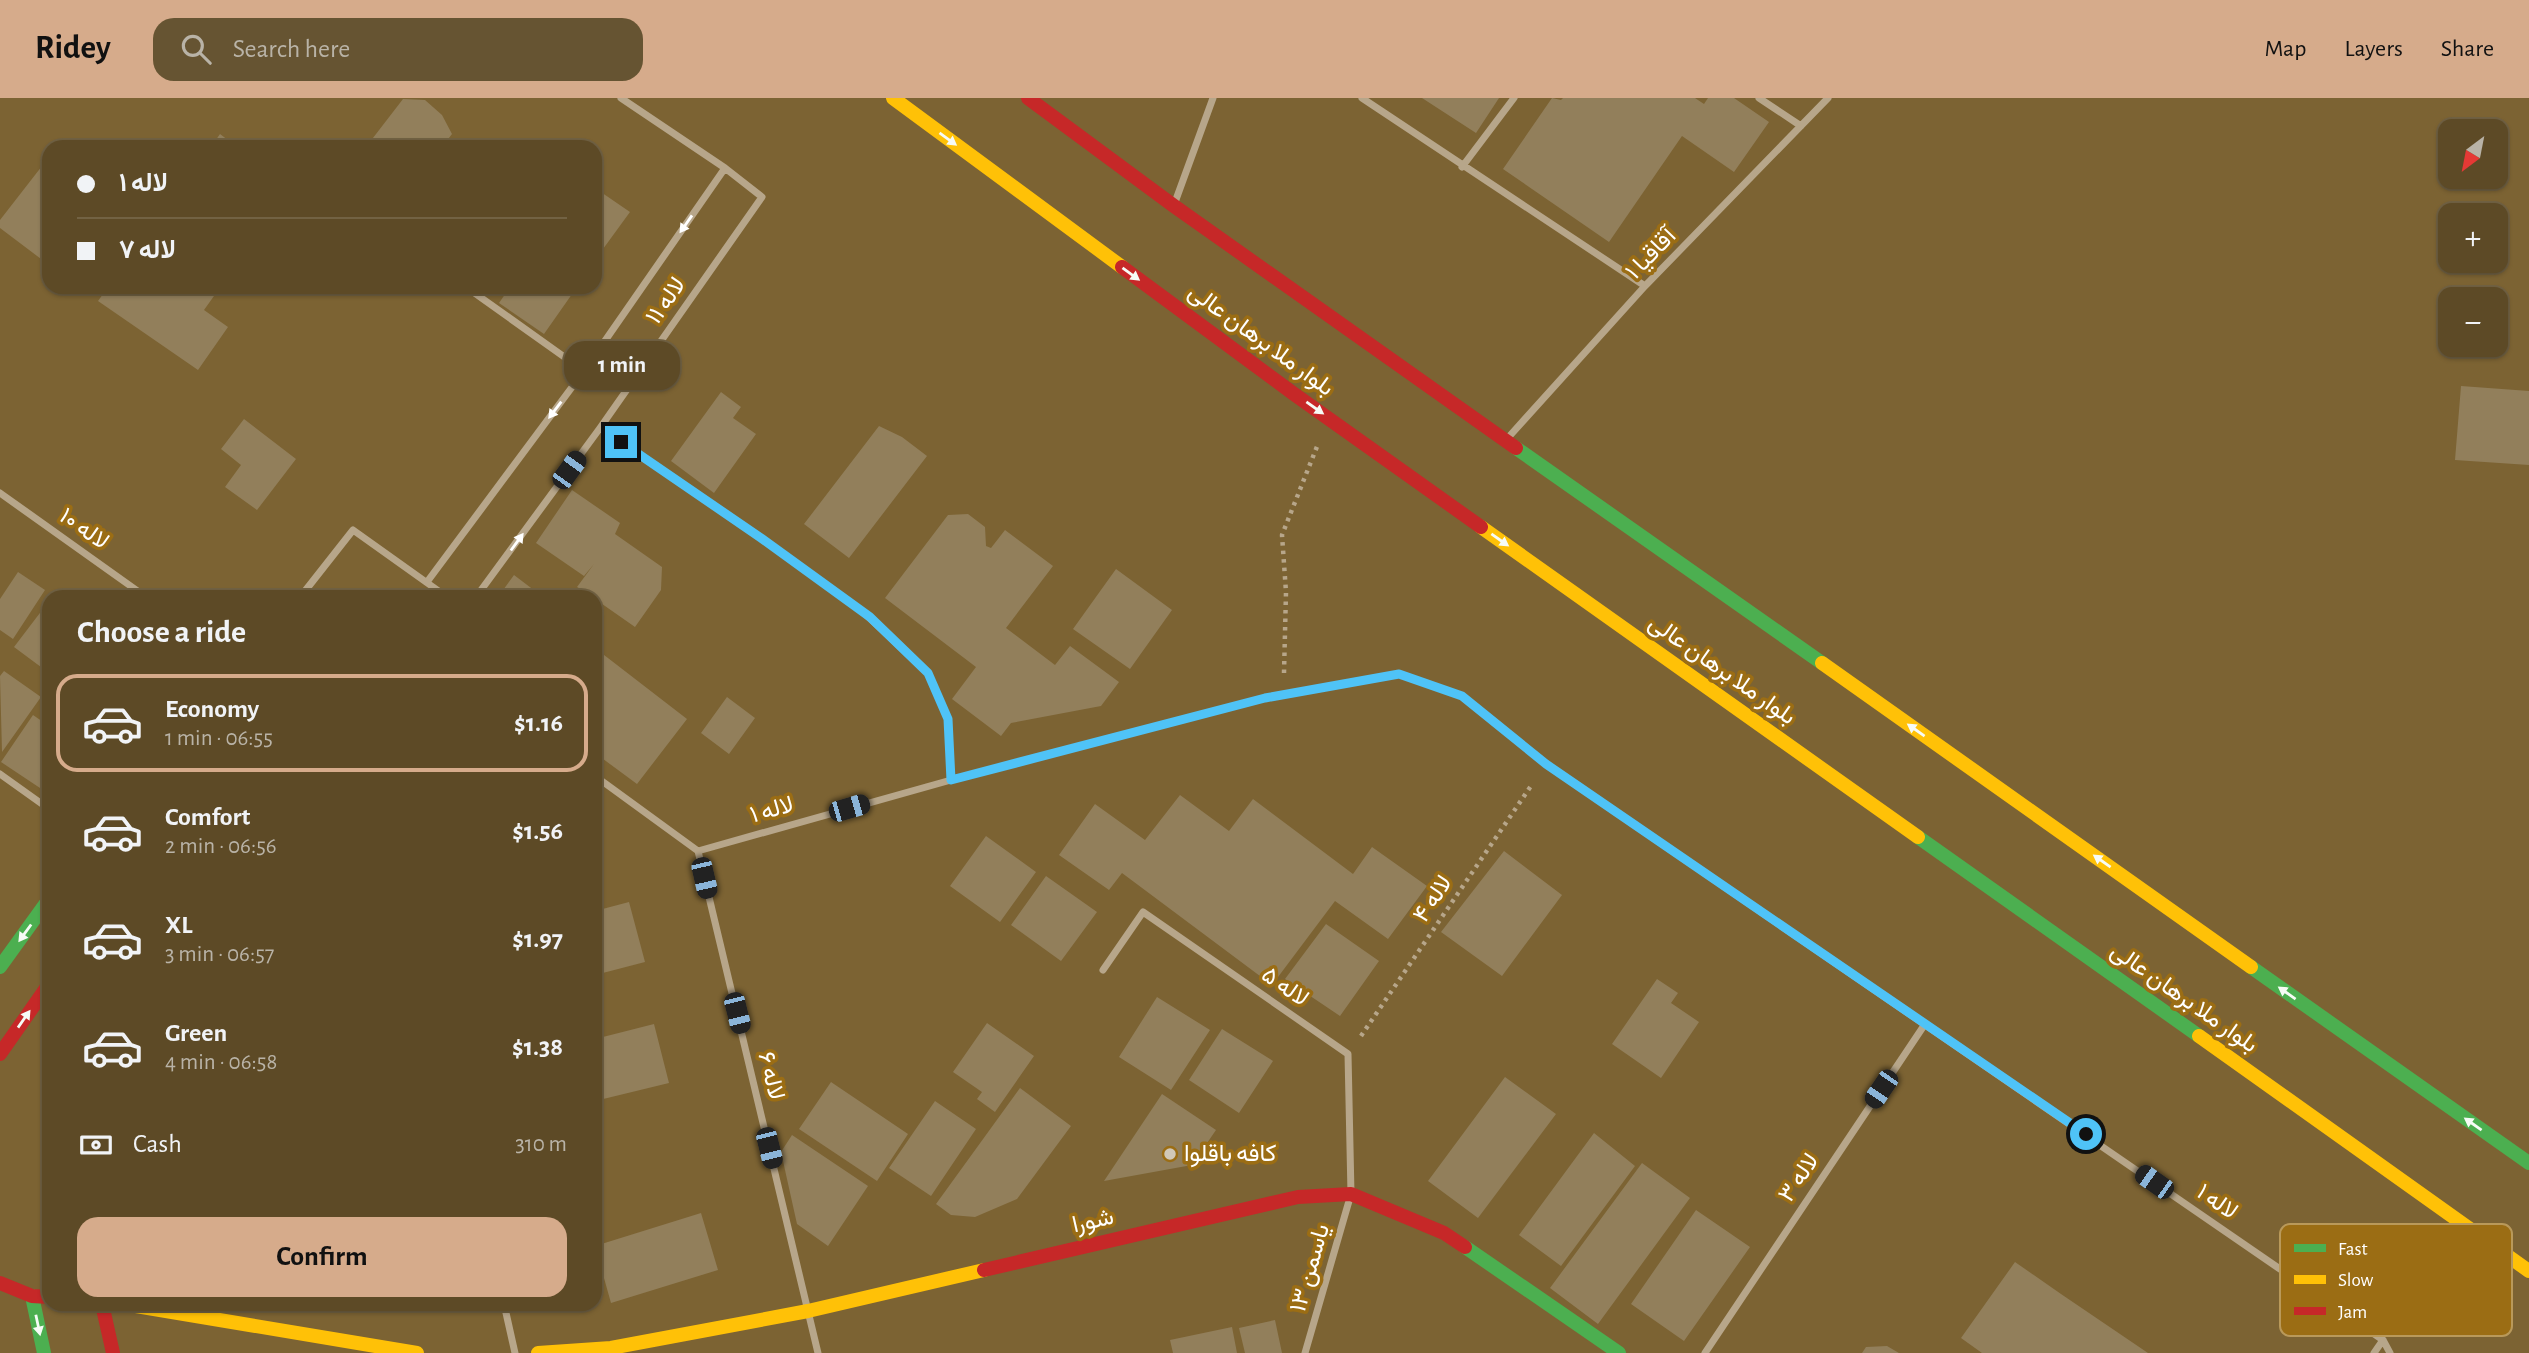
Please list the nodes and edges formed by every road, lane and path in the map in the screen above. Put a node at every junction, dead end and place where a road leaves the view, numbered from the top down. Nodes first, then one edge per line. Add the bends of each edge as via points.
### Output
1 (621, 98) edge
2 (893, 98) edge
3 (1028, 98) edge
4 (1213, 98) edge
5 (1362, 98) edge
6 (1514, 98) edge
7 (1759, 98) edge
8 (1828, 98) edge
9 (1801, 126) junction
10 (1462, 167) junction
11 (725, 168) junction
12 (1174, 205) junction
13 (1645, 286) junction
14 (476, 294) edge
15 (584, 371) junction
16 (600, 428) junction
17 (1316, 435) dead end
18 (1506, 440) junction
19 (0, 493) edge
20 (428, 582) junction
21 (136, 590) edge
22 (305, 590) edge
23 (438, 590) edge
24 (482, 590) edge
25 (1283, 695) junction
26 (1546, 764) junction
27 (0, 774) edge
28 (951, 780) junction
29 (602, 781) edge
30 (42, 804) edge
31 (698, 851) junction
32 (42, 909) edge
33 (0, 967) edge
34 (1103, 970) dead end
35 (42, 994) edge
36 (1925, 1024) junction
37 (0, 1054) edge
38 (1348, 1054) junction
39 (2529, 1163) edge
40 (1351, 1194) junction
41 (2463, 1224) edge
42 (2512, 1259) edge
43 (2280, 1268) edge
44 (2529, 1271) edge
45 (0, 1283) edge
46 (32, 1296) junction
47 (42, 1297) edge
48 (104, 1311) edge
49 (166, 1311) edge
50 (506, 1311) edge
51 (808, 1311) junction
52 (2378, 1336) edge
53 (2384, 1340) junction
54 (44, 1353) edge
55 (113, 1353) edge
56 (417, 1353) edge
57 (515, 1353) edge
58 (538, 1353) edge
59 (818, 1353) edge
60 (1305, 1353) edge
61 (1619, 1353) edge
62 (1705, 1353) edge
63 (2374, 1353) edge
64 (2390, 1353) edge

1 - 11 street
2 -> 41 main road, بلوار ملا برهان عالی via 1306,402
3 - 12 main road
4 - 12 street
5 - 10 street
6 - 10 street
7 - 9 street
8 - 9 street, آقاقیا ۱
9 - 13 street, آقاقیا ۱
10 - 13 street
11 -> 15 street, لاله ۱۱
11 - 16 street, لاله ۱۱ via 762,197
12 - 18 main road
13 - 18 street, آقاقیا ۱
14 - 15 street
15 -> 20 street, لاله ۱۱
24 -> 16 street, لاله ۱۱
16 - 28 street via 870,617 928,673 948,719
17 - 25 path via 1318,444 1282,535 1286,592
39 -> 18 main road
19 - 21 street, لاله ۱۰
20 - 22 street via 353,530
20 - 23 street
25 - 26 street, لاله ۱ via 1399,674 1462,696
25 - 28 street, لاله ۱
26 - 36 street, لاله ۱
26 - 38 path, لاله ۴
27 - 30 street
28 - 31 street, لاله ۱
29 - 31 street
31 - 51 street, لاله ۶
32 -> 33 main road
34 - 38 street, لاله ۵ via 1143,912
37 -> 35 main road
36 - 43 street, لاله ۱
36 - 62 street, لاله ۳
38 - 40 street
40 - 51 main road, شورا via 1298,1197
40 - 60 street, یاسمن ۱۳
40 - 61 main road, شورا via 1444,1233
42 -> 44 main road, بلوار ملا برهان عالی
45 - 46 main road
46 - 47 main road
46 -> 54 main road
48 - 55 main road
49 - 56 main road
50 - 57 street
51 - 58 main road, شورا via 611,1348
51 - 59 street, لاله ۶
52 - 53 street, لاله ۱
53 - 63 street
53 - 64 street

